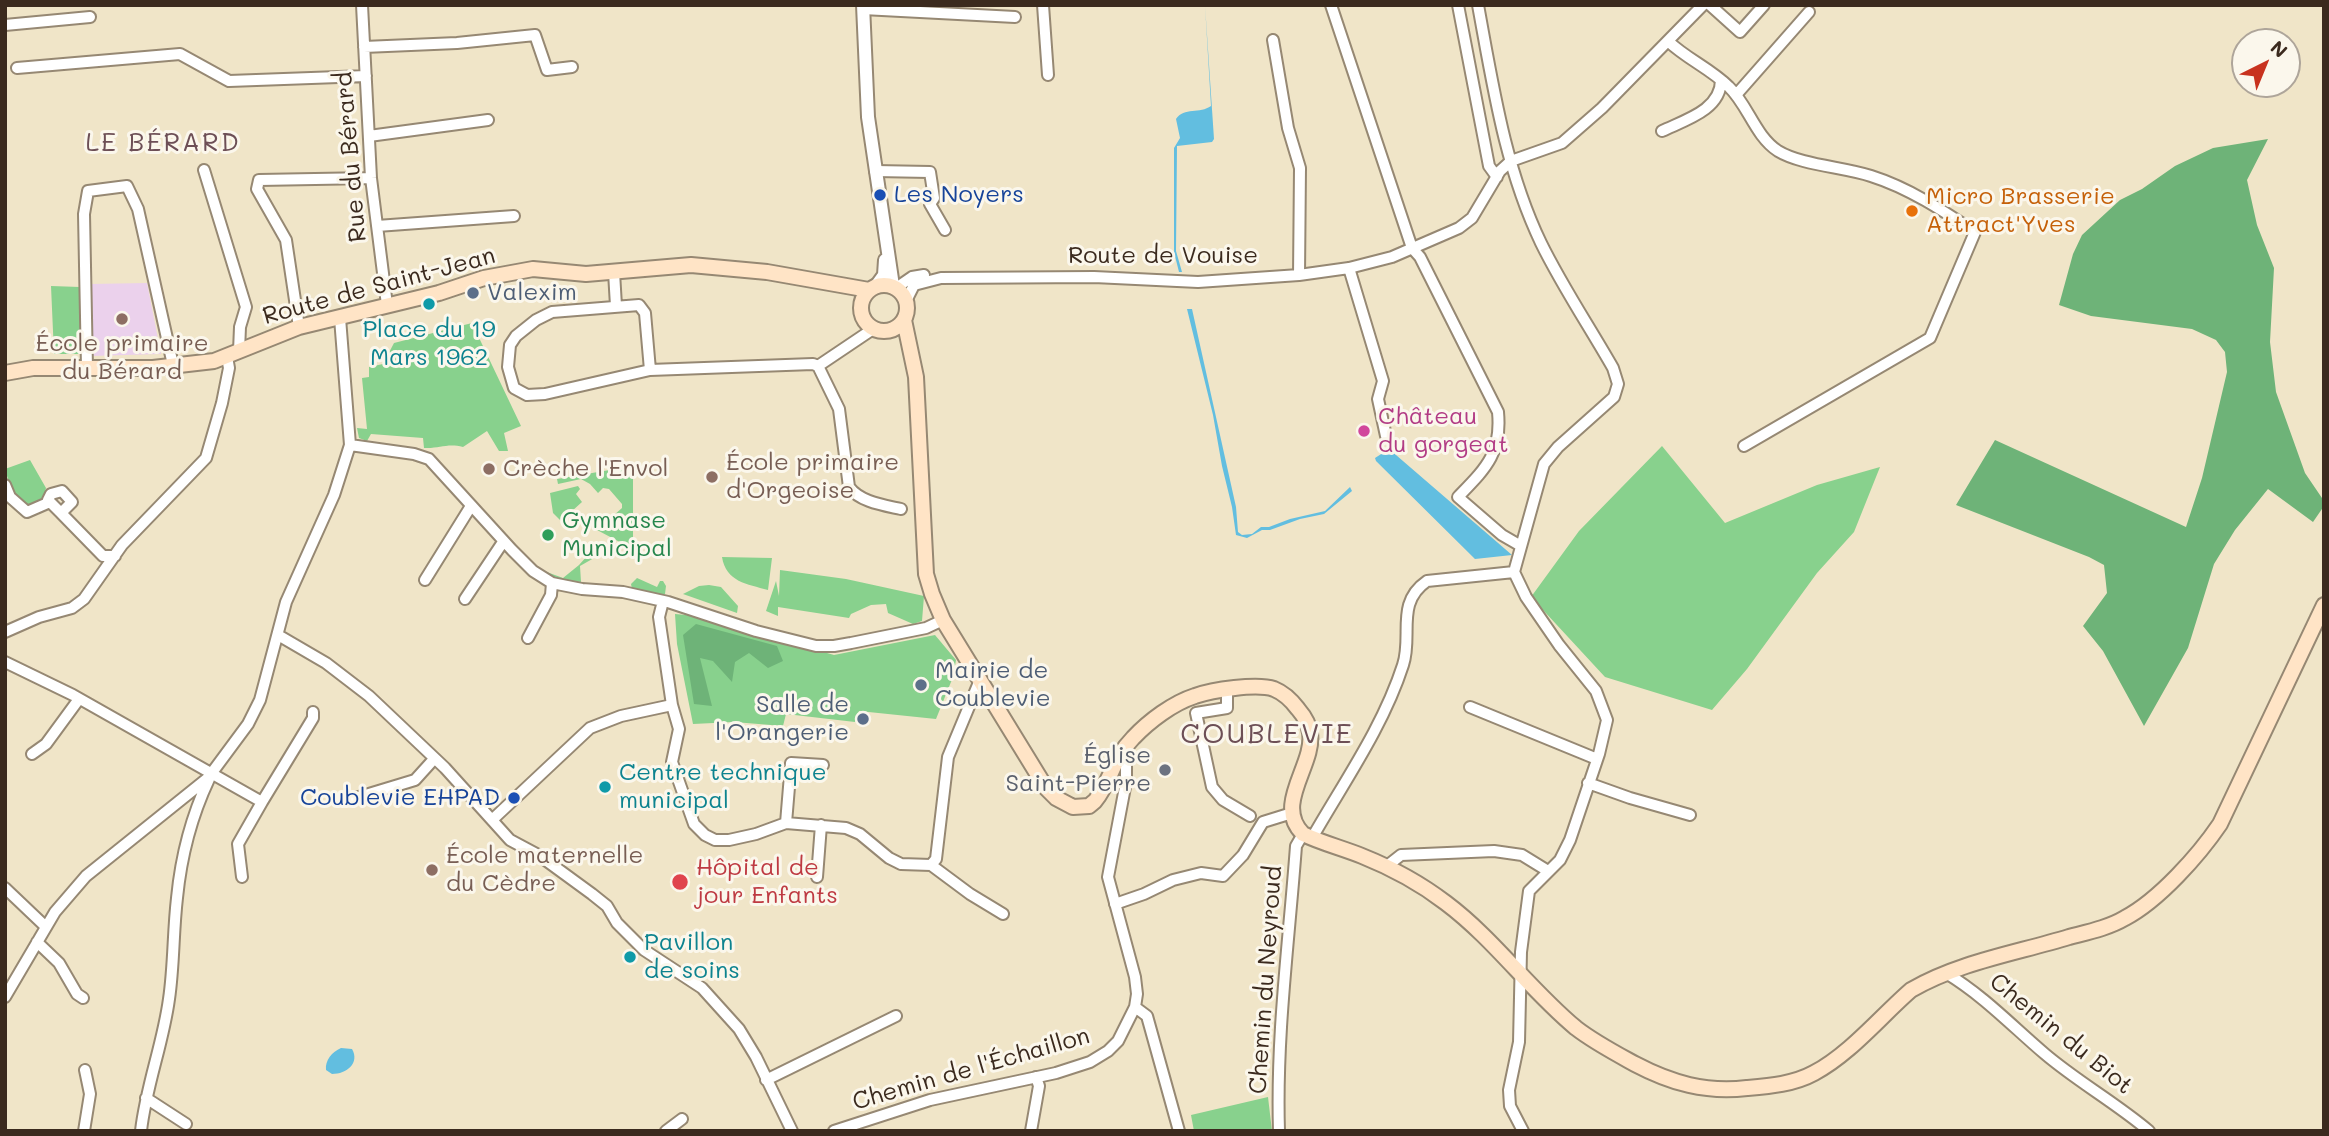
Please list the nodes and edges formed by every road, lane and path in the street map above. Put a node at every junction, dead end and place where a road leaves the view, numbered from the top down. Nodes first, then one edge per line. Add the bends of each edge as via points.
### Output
1 (362, 5) edge
2 (1043, 5) edge
3 (1331, 5) edge
4 (1458, 5) edge
5 (1478, 5) edge
6 (1703, 5) edge
7 (1710, 5) edge
8 (1763, 5) edge
9 (863, 7) edge
10 (1809, 12) dead end
11 (90, 17) dead end
12 (1015, 17) dead end
13 (5, 25) edge
14 (1273, 40) dead end
15 (1669, 42) junction
16 (364, 47) junction
17 (572, 67) dead end
18 (17, 68) dead end
19 (1048, 75) dead end
20 (366, 76) junction
21 (1721, 80) junction
22 (1736, 95) junction
23 (488, 120) dead end
24 (1662, 131) dead end
25 (369, 136) junction
26 (1511, 161) junction
27 (204, 170) dead end
28 (875, 171) junction
29 (1497, 177) junction
30 (371, 178) junction
31 (514, 216) dead end
32 (377, 226) junction
33 (884, 229) junction
34 (945, 230) dead end
35 (1412, 248) junction
36 (1349, 268) junction
37 (614, 272) junction
38 (767, 272) junction
39 (1299, 275) junction
40 (941, 278) junction
41 (895, 287) junction
42 (873, 288) junction
43 (906, 301) junction
44 (387, 305) junction
45 (861, 305) junction
46 (616, 306) junction
47 (340, 318) junction
48 (904, 320) junction
49 (299, 327) junction
50 (880, 330) junction
51 (233, 354) junction
52 (173, 365) junction
53 (818, 366) junction
54 (88, 368) junction
55 (650, 370) junction
56 (5, 373) edge
57 (918, 428) junction
58 (1386, 436) dead end
59 (350, 445) junction
60 (1744, 446) dead end
61 (5, 485) edge
62 (50, 502) junction
63 (471, 506) junction
64 (901, 509) dead end
65 (61, 513) junction
66 (503, 541) junction
67 (1521, 546) junction
68 (115, 555) junction
69 (103, 556) junction
70 (105, 570) junction
71 (1514, 572) junction
72 (425, 580) dead end
73 (552, 583) junction
74 (465, 599) dead end
75 (663, 601) junction
76 (2324, 605) edge
77 (943, 620) junction
78 (5, 632) edge
79 (278, 635) junction
80 (528, 638) dead end
81 (5, 662) edge
82 (980, 680) junction
83 (1227, 691) junction
84 (79, 699) junction
85 (672, 705) junction
86 (1470, 707) dead end
87 (313, 712) dead end
88 (1123, 749) junction
89 (32, 754) dead end
90 (435, 759) junction
91 (1597, 760) junction
92 (823, 765) dead end
93 (212, 773) junction
94 (1588, 783) junction
95 (349, 800) dead end
96 (262, 802) junction
97 (1292, 813) junction
98 (1690, 814) dead end
99 (1250, 816) dead end
100 (492, 820) junction
101 (786, 822) junction
102 (821, 825) junction
103 (1304, 834) junction
104 (931, 865) junction
105 (1387, 866) junction
106 (1548, 871) junction
107 (242, 877) dead end
108 (817, 877) dead end
109 (5, 888) edge
110 (1115, 904) junction
111 (1003, 914) dead end
112 (46, 927) junction
113 (37, 942) junction
114 (1946, 973) junction
115 (1520, 974) junction
116 (9, 980) edge
117 (5, 997) edge
118 (83, 998) dead end
119 (1135, 1007) junction
120 (896, 1016) dead end
121 (85, 1070) dead end
122 (1037, 1077) junction
123 (766, 1080) junction
124 (146, 1098) junction
125 (682, 1119) dead end
126 (186, 1124) dead end
127 (84, 1131) edge
128 (141, 1131) edge
129 (666, 1131) edge
130 (792, 1131) edge
131 (834, 1131) edge
132 (1031, 1131) edge
133 (1180, 1131) edge
134 (1279, 1131) edge
135 (1523, 1131) edge
136 (2149, 1131) edge

1 - 16 street, Rue du Bérard
2 - 19 street
3 - 35 street
4 - 29 street via 1489,166
5 - 26 street
6 - 15 street, Route de Vouise
7 - 8 street via 1740,32
9 - 12 street
9 - 28 street
10 - 22 street
11 - 13 street
14 - 39 street via 1300,169
15 - 21 street
15 - 26 street, Route de Vouise via 1562,143
16 - 17 street via 535,35 547,70
16 - 20 street, Rue du Bérard
18 - 20 street via 180,54 229,81
20 - 25 street, Rue du Bérard
21 - 22 street
21 - 24 street via 1718,95 1705,109
22 - 60 street via 1776,149 1793,158 1848,169 1896,186 1975,232 1930,338
23 - 25 street
25 - 30 street, Rue du Bérard
26 - 29 street, Route de Vouise
26 - 67 street via 1540,241 1618,384 1610,402 1544,464
27 - 51 street via 246,307
28 - 33 street
28 - 34 street via 930,172 934,198 930,204
29 - 35 street, Route de Vouise via 1472,218
30 - 32 street, Rue du Bérard
30 - 49 street via 259,180 257,189 286,240
31 - 32 street
32 - 44 street, Rue du Bérard
33 - 41 street
33 - 42 street via 884,275
35 - 36 street, Route de Vouise
35 - 67 street via 1498,412 1499,435 1493,456 1458,497
36 - 39 street, Route de Vouise
36 - 58 street via 1383,381 1378,399
37 - 38 main road, Route de Saint-Jean via 691,265
37 - 44 main road, Route de Saint-Jean via 533,269
37 - 46 street
38 - 42 main road, Route de Saint-Jean
38 - 45 main road, Route de Saint-Jean via 841,293
39 - 40 street, Route de Vouise via 1198,282
40 - 41 street, Route de Vouise via 912,277
40 - 43 street, Route de Vouise via 914,285
41 - 42 main road
41 - 43 main road
42 - 45 main road
43 - 48 main road
44 - 47 main road, Route de Saint-Jean
45 - 50 main road via 863,319
46 - 55 street via 639,305 645,313
46 - 55 street via 552,312 516,336 508,354 514,388 545,394
47 - 49 main road, Route de Saint-Jean
47 - 59 street
48 - 50 main road
48 - 57 main road via 916,377
49 - 51 main road, Route de Saint-Jean
50 - 53 street
50 - 57 main road via 902,344 909,357
51 - 52 main road, Route de Saint-Jean
51 - 68 street via 206,458
52 - 54 main road, Route de Saint-Jean
52 - 54 street via 138,209 127,186 88,191 84,214
53 - 55 street
53 - 64 street via 839,409 849,487 872,502
54 - 56 main road, Route de Saint-Jean
57 - 77 main road via 926,574
59 - 63 street via 429,459
59 - 79 street via 334,495 286,602
61 - 62 street via 10,497 27,512
62 - 65 street
62 - 65 street via 51,494 62,491 72,502
63 - 66 street
63 - 72 street
65 - 69 street
66 - 73 street
66 - 74 street
67 - 71 street
68 - 69 street
68 - 70 street
69 - 70 street
70 - 78 street via 72,608
71 - 91 street via 1526,597 1596,691 1607,720
71 - 103 street, Chemin du Neyroud via 1427,581 1417,589 1406,621 1404,662 1383,715
73 - 75 street
73 - 80 street via 551,595
75 - 77 street via 816,646 926,628
75 - 85 street via 659,617
76 - 114 main road via 2220,824 2156,896 2110,926
77 - 82 main road
79 - 90 street via 350,681
79 - 93 street via 260,699 248,724
81 - 84 street
82 - 88 main road via 1046,788 1064,804 1080,808 1095,801
82 - 104 street via 948,757 936,859
83 - 88 main road via 1181,702
83 - 97 main road via 1276,690 1304,717 1310,745
83 - 99 street via 1227,708 1196,713 1212,787 1223,800
84 - 89 street via 46,744
84 - 93 street
85 - 100 street via 590,728
85 - 101 street via 679,729 672,762 694,824 715,840 729,840
86 - 91 street
87 - 96 street
88 - 110 street via 1126,782 1108,877
90 - 95 street via 415,780
90 - 100 street
91 - 94 street
92 - 101 street via 791,763
93 - 96 street
93 - 112 street via 86,876
93 - 124 street via 197,804 186,845 169,1003
94 - 98 street
94 - 106 street via 1570,840
96 - 107 street via 238,844
97 - 103 main road
97 - 110 street via 1263,822 1243,855 1223,876 1201,873 1173,880
100 - 123 street via 510,840 553,865 607,906 644,950 702,988 739,1029
101 - 102 street
102 - 104 street via 860,834 901,864
102 - 108 street
103 - 105 main road
103 - 134 street, Chemin du Neyroud via 1296,846 1281,1014
104 - 111 street
105 - 106 street via 1401,855 1494,850 1522,855
105 - 115 main road via 1447,904
106 - 115 street via 1529,891
109 - 112 street
110 - 119 street via 1135,977
112 - 113 street
113 - 116 street
113 - 118 street via 59,963
114 - 115 main road via 1911,990 1814,1073 1774,1085 1729,1090 1668,1080 1617,1054 1576,1028
114 - 136 street, Chemin du Biot via 1973,990 2044,1054
115 - 135 street via 1519,1042 1508,1090 1510,1106
116 - 117 street
119 - 122 street, Chemin de l'Échaillon via 1118,1041 1100,1057
119 - 133 street via 1147,1016
120 - 123 street
121 - 127 street via 90,1094
122 - 131 street, Chemin de l'Échaillon via 930,1100
122 - 132 street
123 - 130 street
124 - 126 street
124 - 128 street
125 - 129 street

